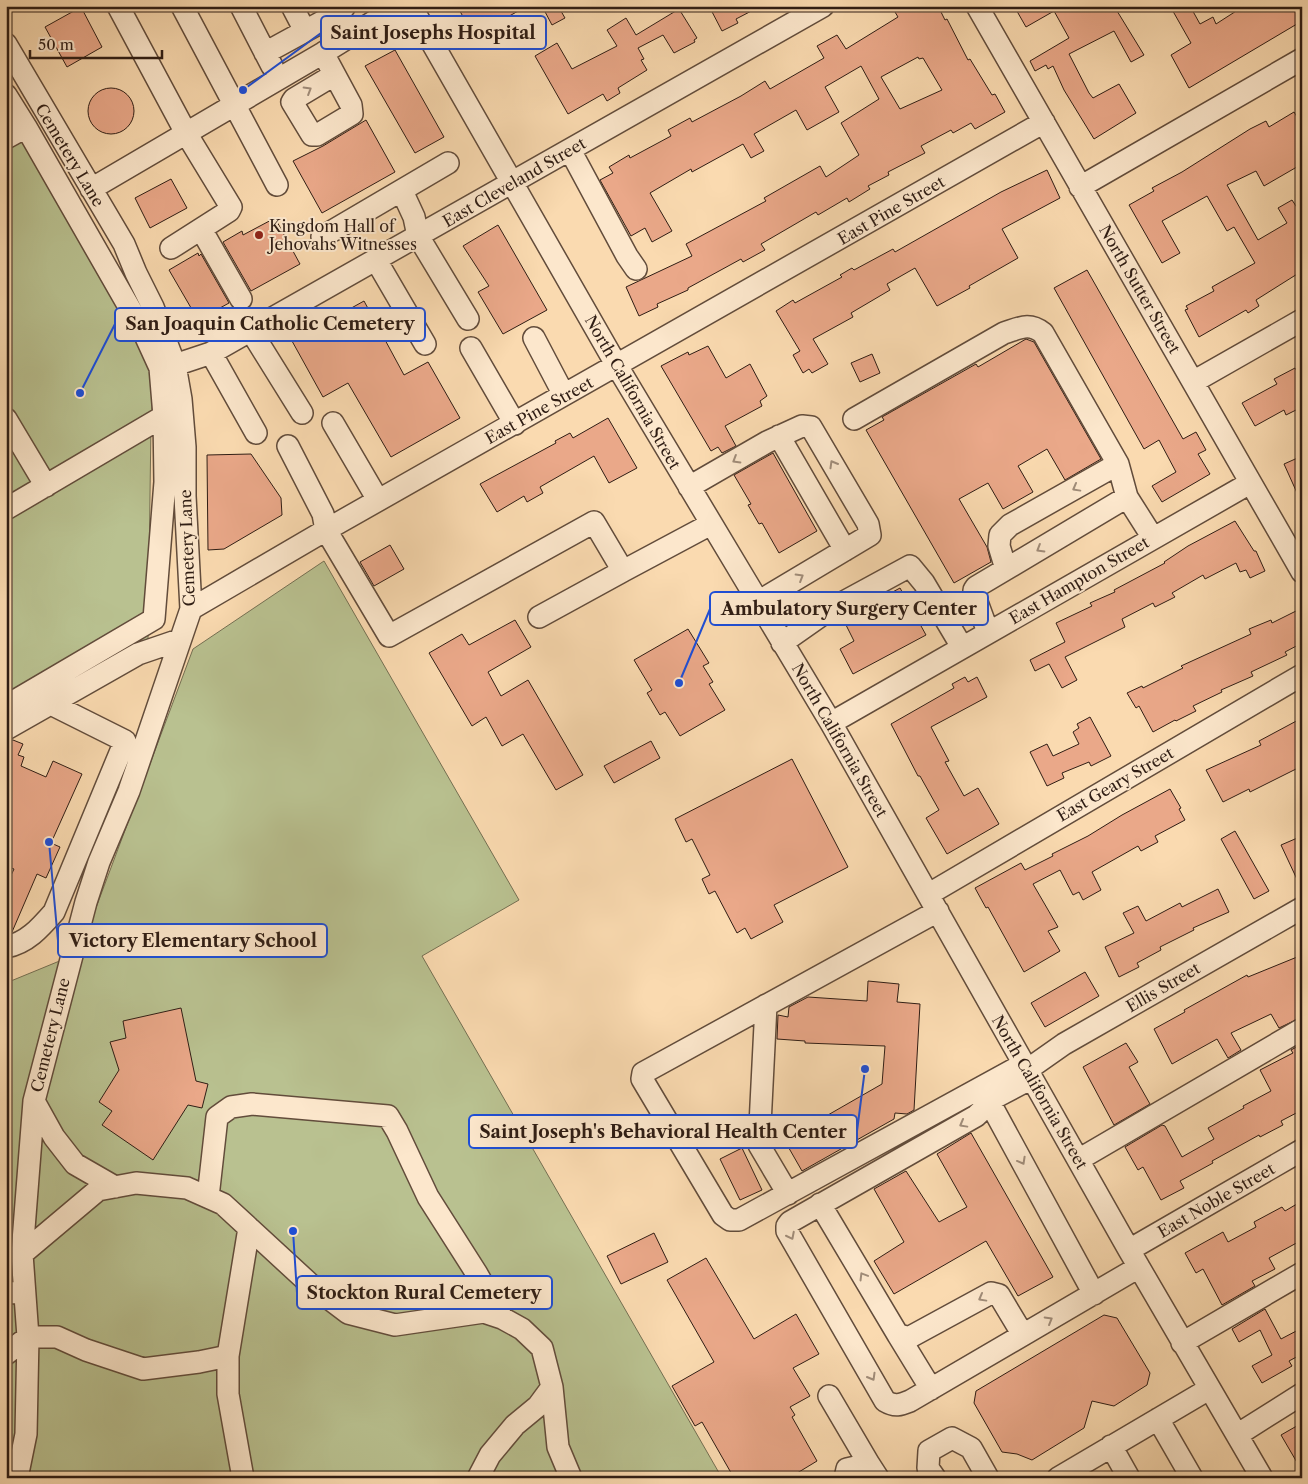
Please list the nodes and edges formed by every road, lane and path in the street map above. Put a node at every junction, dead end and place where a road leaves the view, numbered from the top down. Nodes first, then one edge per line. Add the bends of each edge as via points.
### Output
1 (118, 6) edge
2 (182, 6) edge
3 (241, 6) edge
4 (292, 6) edge
5 (345, 6) edge
6 (399, 6) edge
7 (411, 6) edge
8 (823, 6) edge
9 (977, 6) edge
10 (305, 31) junction
11 (6, 44) edge
12 (265, 52) junction
13 (323, 54) junction
14 (1302, 58) edge
15 (334, 75) dead end
16 (279, 79) junction
17 (6, 94) edge
18 (233, 105) junction
19 (1044, 122) junction
20 (26, 127) junction
21 (186, 133) junction
22 (6, 138) edge
23 (570, 150) junction
24 (448, 163) dead end
25 (512, 183) junction
26 (277, 185) dead end
27 (1080, 187) junction
28 (91, 189) junction
29 (402, 191) junction
30 (201, 229) junction
31 (418, 236) junction
32 (322, 237) dead end
33 (171, 248) dead end
34 (376, 260) junction
35 (636, 269) dead end
36 (241, 299) dead end
37 (468, 319) dead end
38 (1302, 320) edge
39 (251, 331) junction
40 (534, 338) dead end
41 (425, 344) dead end
42 (471, 348) dead end
43 (211, 353) junction
44 (175, 364) junction
45 (617, 366) junction
46 (1193, 382) junction
47 (564, 395) junction
48 (302, 413) dead end
49 (164, 416) junction
50 (6, 419) edge
51 (854, 419) dead end
52 (333, 423) dead end
53 (514, 424) junction
54 (256, 433) dead end
55 (779, 436) junction
56 (288, 446) dead end
57 (1118, 464) junction
58 (1250, 483) junction
59 (46, 486) junction
60 (689, 487) junction
61 (1127, 497) junction
62 (378, 500) junction
63 (6, 509) edge
64 (711, 524) junction
65 (326, 530) junction
66 (1153, 538) junction
67 (1296, 549) edge
68 (845, 550) junction
69 (1006, 569) junction
70 (624, 571) junction
71 (1302, 572) edge
72 (758, 602) junction
73 (191, 609) junction
74 (539, 617) dead end
75 (988, 632) junction
76 (179, 640) junction
77 (782, 643) junction
78 (962, 647) junction
79 (1302, 675) edge
80 (50, 704) junction
81 (6, 706) edge
82 (830, 723) junction
83 (6, 729) edge
84 (933, 902) junction
85 (1302, 908) edge
86 (6, 947) edge
87 (766, 1005) junction
88 (1302, 1029) edge
89 (1028, 1071) junction
90 (34, 1101) junction
91 (990, 1103) junction
92 (1302, 1150) edge
93 (1078, 1160) junction
94 (115, 1187) junction
95 (788, 1194) junction
96 (208, 1197) junction
97 (820, 1204) junction
98 (249, 1228) junction
99 (22, 1254) junction
100 (1134, 1258) junction
101 (1302, 1273) edge
102 (15, 1292) edge
103 (1094, 1294) junction
104 (502, 1318) junction
105 (898, 1335) junction
106 (1022, 1335) junction
107 (28, 1337) junction
108 (1182, 1343) junction
109 (6, 1354) edge
110 (228, 1356) junction
111 (552, 1387) junction
112 (931, 1389) junction
113 (1209, 1389) junction
114 (1302, 1394) edge
115 (829, 1396) dead end
116 (1158, 1419) junction
117 (1237, 1435) junction
118 (1111, 1446) junction
119 (873, 1471) edge
120 (1062, 1477) edge
121 (16, 1478) edge
122 (243, 1478) edge
123 (478, 1478) edge
124 (571, 1478) edge
125 (845, 1478) edge
126 (935, 1478) edge
127 (988, 1478) edge
128 (1129, 1478) edge
129 (1192, 1478) edge
130 (1262, 1478) edge

1 - 21 street
2 - 18 street
3 - 12 street
4 - 10 street
5 - 10 street
6 - 13 street
7 - 25 street, North California Street
8 - 23 street, East Cleveland Street
9 - 19 street, North Sutter Street
10 - 12 street
11 - 28 street, Cemetery Lane
12 - 16 street
13 - 15 street
13 - 16 street
14 - 27 street
16 - 18 street
17 - 20 street
18 - 21 street
18 - 26 street
19 - 27 street, North Sutter Street
19 - 45 street, East Pine Street
20 - 22 street
20 - 49 street via 144,333 160,368
21 - 28 street
21 - 30 street via 231,207
23 - 25 street, East Cleveland Street
23 - 35 street
24 - 29 street
25 - 31 street, East Cleveland Street
25 - 45 street, North California Street
27 - 46 street, North Sutter Street
28 - 44 street, Cemetery Lane via 124,244
29 - 31 street via 414,217
29 - 32 street
30 - 33 street
30 - 36 street
31 - 34 street, East Cleveland Street
31 - 37 street
34 - 39 street, East Cleveland Street
34 - 41 street
38 - 46 street
39 - 43 street, East Cleveland Street
39 - 48 street
40 - 47 street
42 - 53 street
43 - 44 street, East Cleveland Street
43 - 54 street
44 - 73 street, Cemetery Lane via 181,400
45 - 47 street, East Pine Street
45 - 60 street, North California Street
46 - 58 street, North Sutter Street
47 - 53 street, East Pine Street
49 - 59 street
49 - 81 street via 165,482 154,619
50 - 59 street
51 - 57 street via 1004,333 1035,326 1043,333
52 - 62 street
53 - 62 street, East Pine Street
55 -> 60 street
55 - 68 street
68 -> 55 street via 870,535 868,524 811,426 802,426
56 - 65 street via 323,514
57 - 61 street
57 -> 69 street via 1010,525 1000,535 999,546
58 - 66 street, East Hampton Street
58 - 67 street, North Sutter Street
59 - 63 street
60 - 64 street, North California Street
61 - 66 street
61 -> 69 street
62 - 65 street, East Pine Street
64 - 70 street
64 - 72 street, North California Street
65 - 70 street via 389,636 594,522
65 - 73 street, East Pine Street
66 - 75 street, East Hampton Street
67 - 71 street, North Sutter Street
72 -> 68 street
69 - 75 street via 974,590
70 - 74 street
72 - 77 street, North California Street
73 - 76 street, Cemetery Lane
75 - 78 street, East Hampton Street
76 - 80 street via 138,654
76 - 90 street, Cemetery Lane via 130,791 99,862 86,902
77 - 78 street via 829,610 910,566 924,583
77 - 82 street, North California Street
78 - 82 street, East Hampton Street
79 - 84 street, East Geary Street
80 - 83 street
80 - 86 street via 125,741 54,912 36,933
82 - 84 street, North California Street
84 - 87 street, East Geary Street
84 - 89 street, North California Street
85 - 89 street, Ellis Street via 1064,1044
87 - 95 street via 759,1145
87 - 95 street, East Geary Street via 643,1073 642,1079 723,1215 730,1220 740,1220
88 - 93 street
89 - 91 street, East Noble Street
89 - 93 street, North California Street
89 - 95 street
90 - 94 street via 54,1137 75,1164
90 - 99 street, Cemetery Lane
91 -> 97 street, East Noble Street via 976,1116
91 -> 103 street
92 - 100 street, East Noble Street
93 - 100 street, North California Street
94 - 96 street via 136,1183 187,1188
94 - 99 street via 98,1190
96 - 98 street via 223,1204
96 - 104 street via 217,1118 231,1107 252,1104 388,1116 428,1197
105 -> 97 street
97 -> 112 street, East Noble Street via 790,1222 788,1231 885,1401 899,1406
98 - 104 street via 310,1285 348,1313 395,1325 484,1312
98 - 110 street
99 - 102 street, Cemetery Lane
100 - 103 street, East Noble Street
100 - 108 street, North California Street
101 - 108 street
102 - 107 street, Cemetery Lane
106 -> 103 street, East Noble Street
104 - 111 street via 522,1329 542,1348
106 -> 105 street via 999,1295 992,1293 912,1336
105 - 112 street
106 - 112 street, East Noble Street
107 - 109 street
107 - 110 street via 57,1337 143,1369
107 - 121 street, Cemetery Lane via 26,1434
108 - 113 street, North California Street
110 - 122 street via 228,1394
111 - 123 street via 538,1406 515,1424 490,1456
111 - 124 street via 558,1447
113 - 116 street
113 - 117 street, North California Street
114 - 117 street
115 - 119 street
116 - 118 street
116 - 129 street
117 - 130 street, North California Street
118 - 120 street
118 - 128 street
119 - 125 street via 847,1470
126 - 127 street via 928,1468 929,1451 952,1438 971,1448

